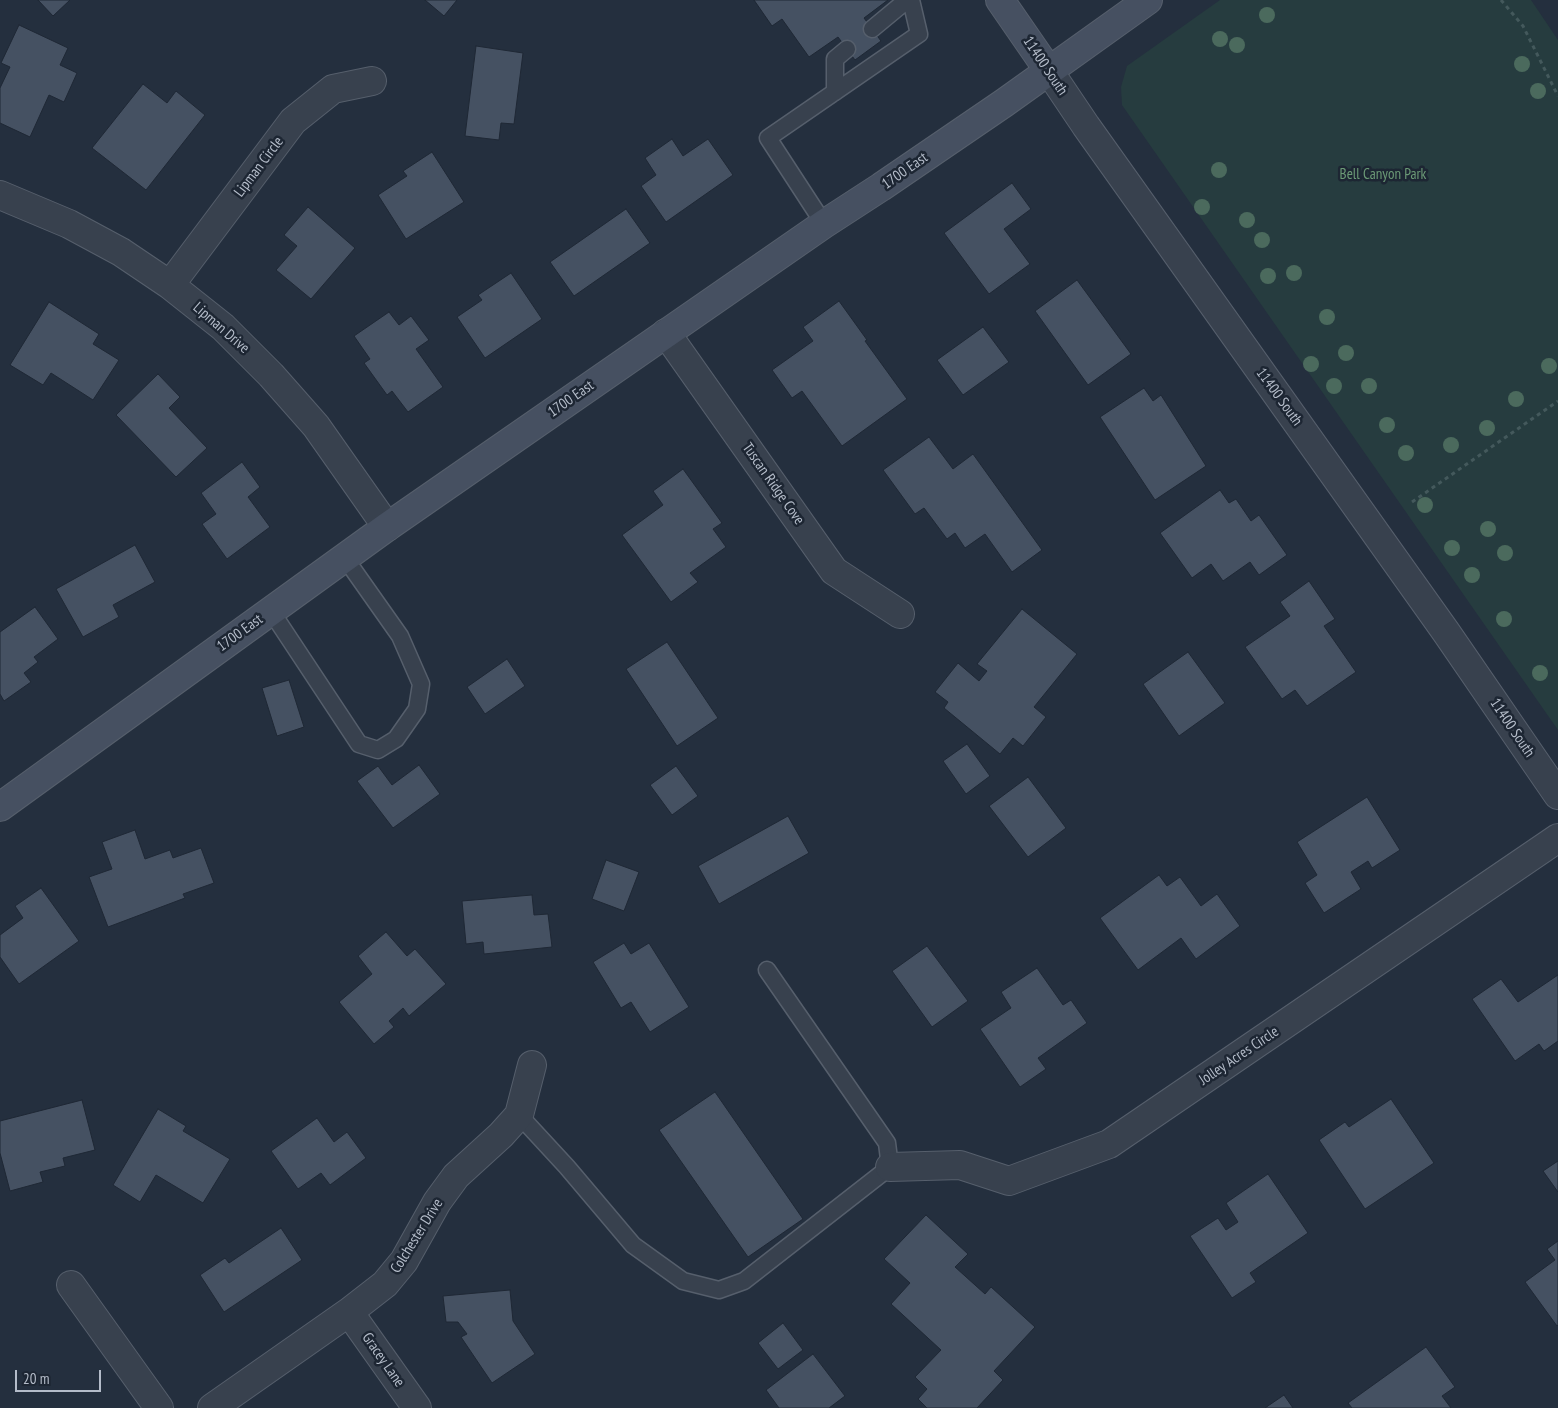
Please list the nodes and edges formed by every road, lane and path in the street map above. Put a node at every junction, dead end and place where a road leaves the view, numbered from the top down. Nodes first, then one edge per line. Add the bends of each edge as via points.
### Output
1 (909, 0) edge
2 (1000, 0) edge
3 (1148, 0) edge
4 (1501, 0) edge
5 (872, 29) dead end
6 (847, 49) dead end
7 (1049, 71) junction
8 (372, 81) dead end
9 (835, 92) junction
10 (1558, 96) edge
11 (0, 195) edge
12 (824, 224) junction
13 (170, 285) junction
14 (666, 333) junction
15 (1558, 401) edge
16 (1412, 502) dead end
17 (387, 527) junction
18 (344, 558) junction
19 (271, 611) junction
20 (900, 614) dead end
21 (1558, 795) edge
22 (0, 807) edge
23 (1558, 838) edge
24 (767, 970) dead end
25 (532, 1065) dead end
26 (519, 1115) junction
27 (890, 1167) junction
28 (71, 1285) dead end
29 (349, 1312) junction
30 (160, 1408) edge
31 (212, 1408) edge
32 (417, 1408) edge

1 - 5 lane
1 - 9 lane via 919,34
2 - 7 main road, 11400 South
3 - 7 main road, 1700 East
4 - 10 path via 1524,26
6 - 9 lane via 835,59
7 - 12 main road, 1700 East
7 - 21 street, 11400 South
8 - 13 street, Lipman Circle via 333,90 293,121
9 - 12 lane via 768,138
11 - 13 street, Lipman Drive via 70,224 121,252
12 - 14 main road, 1700 East
13 - 17 street, Lipman Drive via 223,327 272,375 316,426
14 - 17 main road, 1700 East
14 - 20 street, Tuscan Ridge Cove via 834,571
15 - 16 path
17 - 18 main road, 1700 East
18 - 19 main road, 1700 East
18 - 19 lane via 400,636 420,684 417,709 396,739 378,750 359,744
19 - 22 main road, 1700 East
23 - 27 street, Jolley Acres Circle via 1109,1144 1009,1181 960,1165
24 - 27 lane via 887,1143
25 - 26 street, Colchester Drive
26 - 27 lane via 633,1245 683,1281 720,1290 744,1282
26 - 29 street, Colchester Drive via 502,1135 456,1176 437,1202 404,1261 385,1284
28 - 30 street
29 - 31 street, Colchester Drive
29 - 32 street, Gracey Lane

